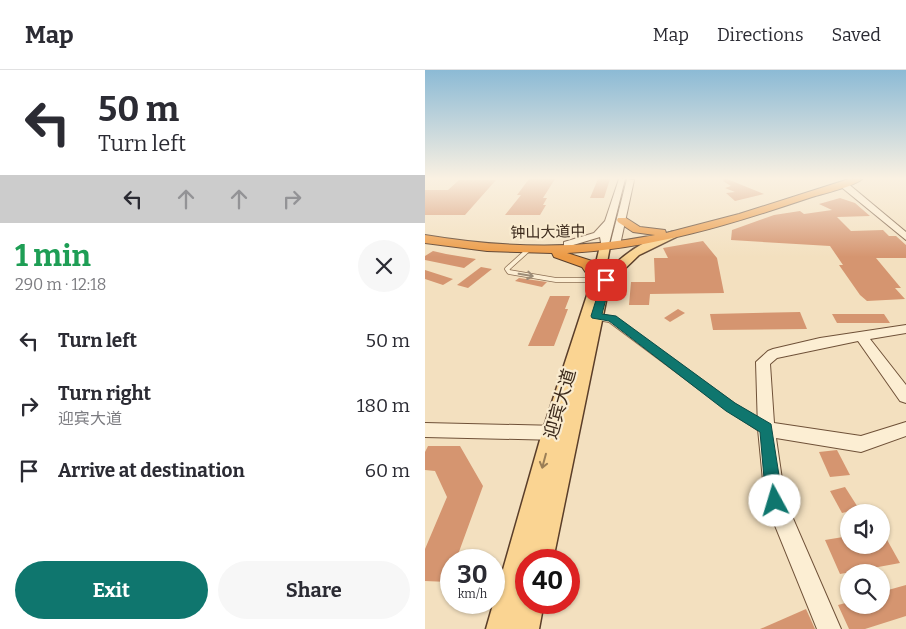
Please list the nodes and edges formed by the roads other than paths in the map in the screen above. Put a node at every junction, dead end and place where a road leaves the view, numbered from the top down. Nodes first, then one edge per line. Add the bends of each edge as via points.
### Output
1 (614, 205) edge
2 (625, 205) edge
3 (773, 205) edge
4 (871, 205) edge
5 (622, 220) junction
6 (609, 222) junction
7 (671, 233) junction
8 (425, 234) edge
9 (906, 237) edge
10 (425, 238) edge
11 (610, 243) junction
12 (567, 244) junction
13 (527, 250) junction
14 (602, 280) junction
15 (591, 316) junction
16 (906, 329) edge
17 (861, 336) junction
18 (906, 397) edge
19 (766, 428) junction
20 (906, 429) edge
21 (425, 430) edge
22 (570, 432) junction
23 (551, 433) junction
24 (543, 549) edge
25 (528, 614) edge
26 (501, 629) edge
27 (525, 629) edge
28 (829, 629) edge

1 - 6 street, 迎宾大道
2 - 5 street, 迎宾大道
3 - 7 highway via 725,221
4 - 9 street
5 - 7 highway via 637,230
5 - 11 street, 迎宾大道
6 - 11 street, 迎宾大道
6 - 12 street via 597,235
7 - 11 highway, 钟山大道中
7 - 14 main road via 637,250
8 - 12 highway, 钟山大道中 via 500,245
10 - 13 highway, 钟山大道中 via 455,245
11 - 12 highway, 钟山大道中
11 - 13 highway, 钟山大道中
11 - 14 main road, 迎宾大道
13 - 14 highway via 578,260 587,264
13 -> 14 lane via 507,269 509,272 556,280
14 - 15 main road, 迎宾大道
15 - 19 street via 612,319 731,407
15 - 22 main road, 迎宾大道
15 - 23 main road, 迎宾大道
16 - 17 street
17 - 18 street
17 - 19 street via 773,354 763,362
19 - 20 street via 861,444
19 - 28 street via 775,501
21 - 23 street
22 - 23 street
22 - 24 main road, 迎宾大道
23 -> 26 main road, 迎宾大道
25 - 27 main road

